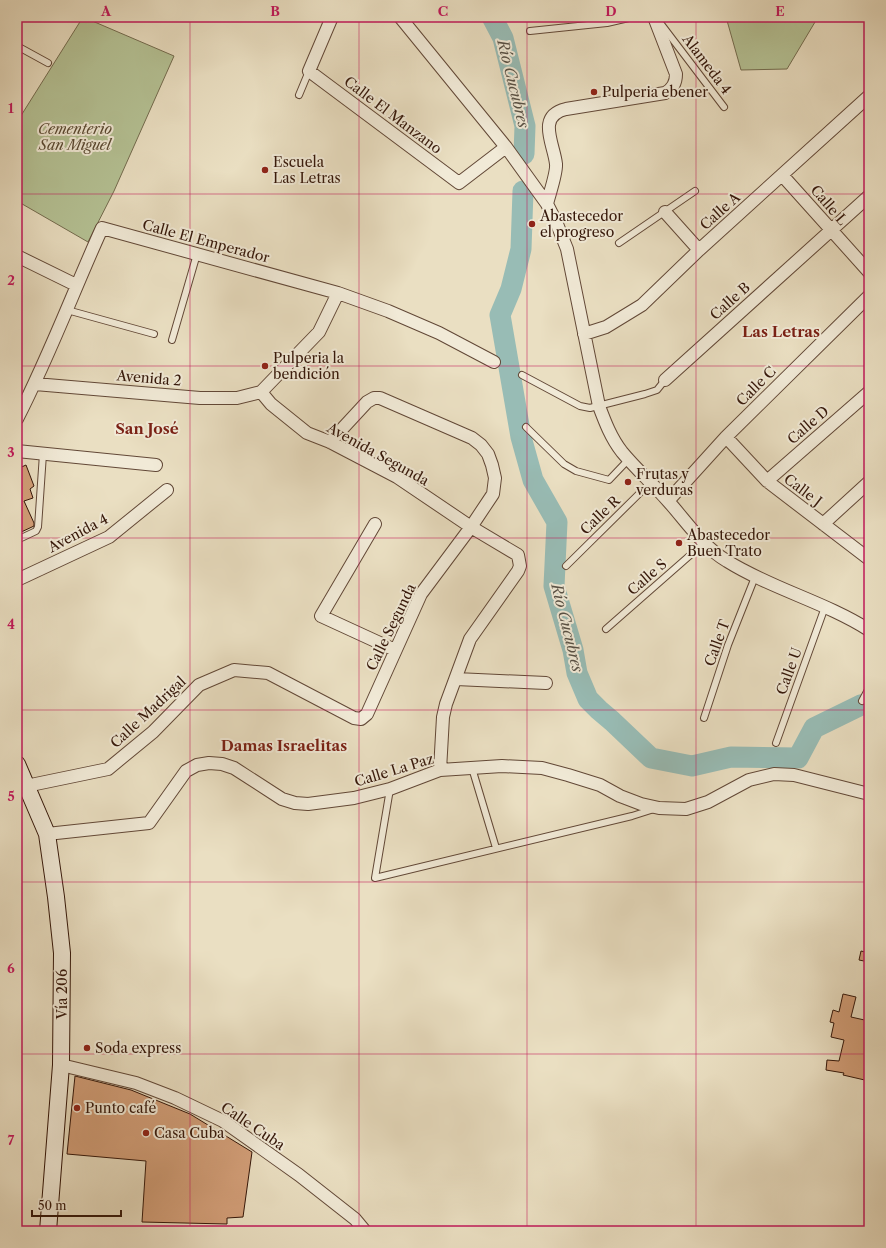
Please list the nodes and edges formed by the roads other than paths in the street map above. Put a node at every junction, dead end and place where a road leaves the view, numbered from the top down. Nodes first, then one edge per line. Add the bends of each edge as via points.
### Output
1 (332, 17) edge
2 (400, 17) edge
3 (633, 17) edge
4 (655, 17) edge
5 (530, 31) dead end
6 (17, 46) edge
7 (48, 63) dead end
8 (309, 71) junction
9 (299, 95) dead end
10 (869, 96) edge
11 (724, 107) dead end
12 (506, 147) junction
13 (782, 175) junction
14 (695, 191) dead end
15 (869, 196) edge
16 (547, 204) junction
17 (665, 212) junction
18 (830, 230) junction
19 (619, 243) dead end
20 (699, 250) junction
21 (198, 254) junction
22 (17, 256) edge
23 (869, 272) edge
24 (76, 285) junction
25 (338, 293) junction
26 (869, 296) edge
27 (67, 310) junction
28 (154, 334) dead end
29 (584, 334) junction
30 (172, 340) dead end
31 (494, 362) dead end
32 (522, 375) dead end
33 (665, 380) joint
34 (35, 384) junction
35 (261, 392) junction
36 (869, 392) edge
37 (599, 406) junction
38 (17, 419) edge
39 (526, 427) dead end
40 (726, 437) junction
41 (330, 442) junction
42 (17, 451) edge
43 (43, 454) junction
44 (629, 460) junction
45 (156, 465) dead end
46 (766, 480) junction
47 (651, 482) junction
48 (869, 482) edge
49 (167, 490) dead end
50 (668, 501) junction
51 (375, 524) dead end
52 (823, 524) junction
53 (471, 527) junction
54 (17, 540) edge
55 (704, 543) junction
56 (869, 559) edge
57 (566, 566) dead end
58 (755, 577) junction
59 (17, 580) edge
60 (825, 608) junction
61 (606, 629) dead end
62 (869, 630) edge
63 (395, 650) junction
64 (456, 679) junction
65 (546, 683) dead end
66 (869, 688) edge
67 (862, 700) dead end
68 (354, 718) joint
69 (704, 718) dead end
70 (776, 743) dead end
71 (17, 764) edge
72 (472, 768) junction
73 (440, 770) junction
74 (26, 786) junction
75 (390, 789) junction
76 (869, 794) edge
77 (659, 808) junction
78 (47, 834) junction
79 (496, 848) junction
80 (61, 1065) junction
81 (48, 1231) edge
82 (365, 1231) edge

1 - 8 street
2 - 12 street
3 - 5 lane via 607,23
4 - 11 lane, Alameda 4
4 - 16 street via 676,74 673,87 665,93 560,110 555,114 551,118 549,131 556,166
6 - 7 lane
8 - 9 lane
8 - 12 street, Calle El Manzano via 459,183
10 - 13 street, Calle A
12 - 16 street
13 - 18 street, Calle L
13 - 20 street, Calle A
14 - 17 lane
15 - 18 street, Calle B
16 - 29 street via 567,249
17 - 19 lane
17 - 20 street
18 - 23 street, Calle L
18 - 33 street, Calle B
20 - 29 street, Calle A via 642,305 606,327
21 - 24 street, Calle El Emperador via 102,228
21 - 25 street, Calle El Emperador
21 - 30 lane
22 - 24 street
24 - 27 street, Calle El Emperador
25 - 31 street, Calle El Emperador via 438,333
25 - 35 street via 319,332
26 - 40 street, Calle C
27 - 28 lane
27 - 34 street, Calle El Emperador
29 - 37 street
32 - 37 lane, Calle B via 580,406
33 - 37 lane, Calle B via 656,390
34 - 35 street, Avenida 2 via 200,398 238,398
34 - 38 street, Calle El Emperador
35 - 41 street, Avenida Segunda via 271,404 307,433
36 - 46 street, Calle D
37 - 44 street via 608,428
39 - 44 lane via 564,464 576,471 609,480
40 - 46 street, Calle J
40 - 50 street, Calle C
41 - 53 street, Avenida Segunda via 397,477
41 - 53 street, Calle Segunda via 367,402 374,398 380,398 472,438 488,454 495,478 493,494
42 - 43 street
43 - 45 street
43 - 54 lane via 38,527 36,531
44 - 47 street
46 - 52 street, Calle J
47 - 50 street
47 - 57 lane, Calle R
48 - 52 street
49 - 59 street, Avenida 4 via 109,537
50 - 55 street
51 - 63 street via 321,616
52 - 56 street, Calle J
53 - 63 street, Calle Segunda via 421,594
53 - 64 street, Avenida Segunda via 518,555 520,566 470,640
55 - 58 street via 726,561
55 - 61 lane, Calle S
58 - 60 street
58 - 69 lane, Calle T via 728,645
60 - 62 street
60 - 70 lane, Calle U
63 - 68 street, Calle Segunda via 367,714 361,719
64 - 65 street
64 - 73 street via 446,704
66 - 67 lane
68 - 74 street, Calle Madrigal via 268,673 234,670 199,685 153,732 108,769
71 - 74 main road, Vía 206
72 - 73 street, Calle La Paz
72 - 77 street, Calle La Paz via 542,768 600,785 620,796
72 - 79 lane
73 - 75 street, Calle La Paz
74 - 78 main road, Vía 206
75 - 78 street, Calle La Paz via 354,798 308,804 295,803 282,799 234,768 209,763 186,771 149,823
75 - 79 lane via 375,878
76 - 77 street, Calle La Paz via 794,775 774,774 749,780 708,802 686,809
77 - 79 lane
78 - 80 main road, Vía 206 via 62,953
80 - 81 main road, Vía 206
80 - 82 street, Calle Cuba via 136,1084 175,1098 223,1121 355,1219

